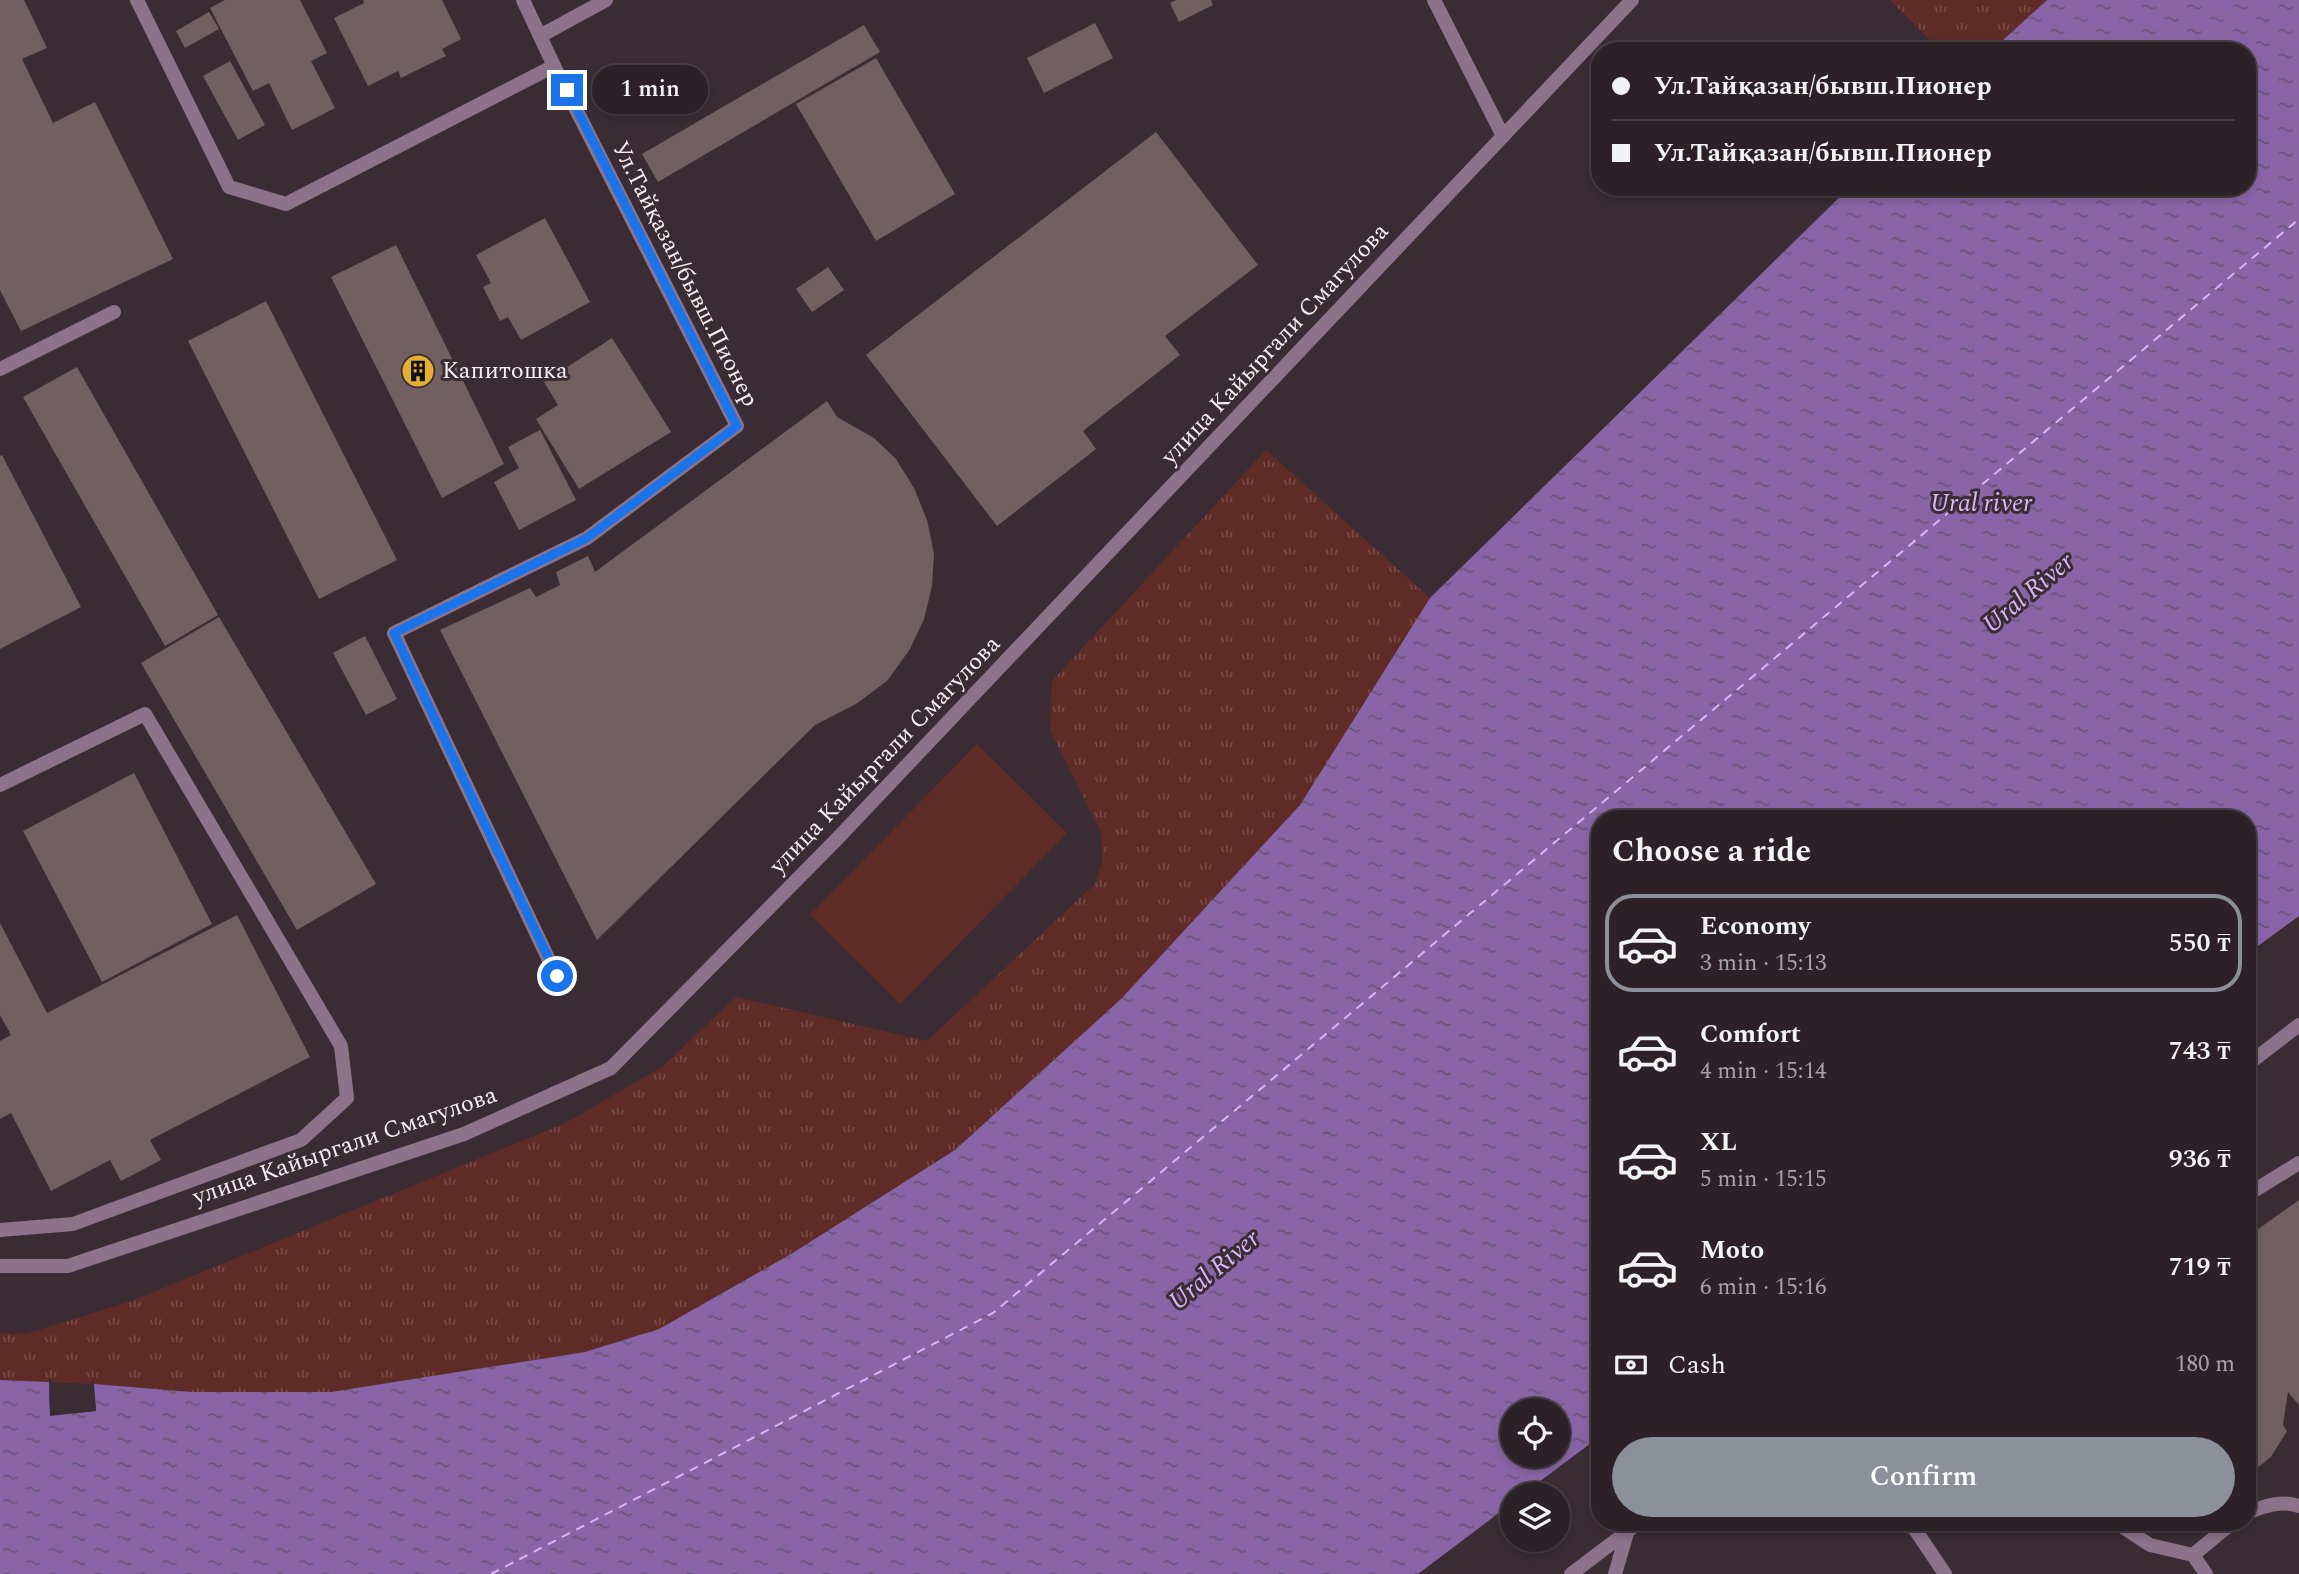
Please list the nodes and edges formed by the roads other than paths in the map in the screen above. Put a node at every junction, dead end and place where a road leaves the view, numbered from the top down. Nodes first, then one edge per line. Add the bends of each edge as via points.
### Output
1 (137, 0) edge
2 (523, 0) edge
3 (606, 0) edge
4 (1434, 0) edge
5 (1632, 0) edge
6 (540, 36) junction
7 (1592, 42) edge
8 (1591, 43) edge
9 (554, 66) junction
10 (1503, 136) junction
11 (114, 312) dead end
12 (2, 364) edge
13 (0, 785) edge
14 (557, 976) dead end
15 (2299, 1025) edge
16 (2256, 1058) edge
17 (2299, 1163) edge
18 (2256, 1189) edge
19 (0, 1230) edge
20 (0, 1266) edge
21 (2299, 1506) edge
22 (2256, 1509) edge
23 (1916, 1531) edge
24 (2129, 1531) edge
25 (2222, 1531) edge
26 (1627, 1532) joint
27 (2193, 1555) junction
28 (1571, 1574) edge
29 (1615, 1574) edge
30 (1945, 1574) edge
31 (2206, 1574) edge

1 - 9 street via 229,187 286,204
2 - 6 street
3 - 6 street
4 - 10 street
5 - 7 street, улица Кайыргали Смагулова
6 - 9 street
8 - 10 street, улица Кайыргали Смагулова
9 - 14 street, Ул.Тайқазан/бывш.Пионер via 737,426 587,538 394,633
10 - 20 street, улица Кайыргали Смагулова via 836,840 611,1068 464,1134 68,1266
11 - 12 street
13 - 19 street via 145,714 341,1046 347,1098 302,1140 73,1224
15 - 16 street
17 - 18 street
21 - 22 street via 2291,1503
23 - 30 street
24 - 27 street via 2150,1545
25 - 27 street
26 - 28 street
26 - 29 street
27 - 31 street

